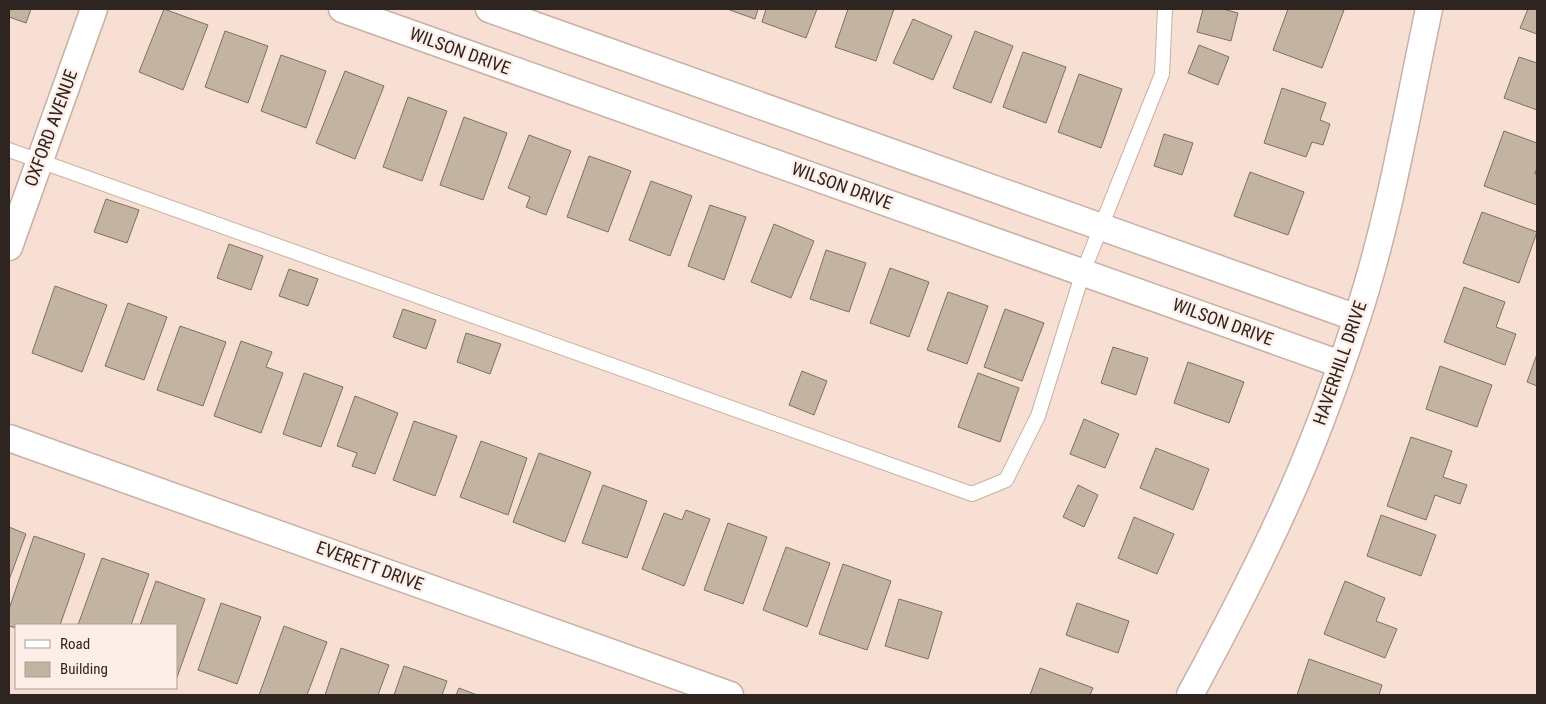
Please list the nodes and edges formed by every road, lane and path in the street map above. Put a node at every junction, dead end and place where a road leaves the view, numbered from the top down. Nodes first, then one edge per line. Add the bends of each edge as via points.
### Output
1 (94, 9) edge
2 (342, 9) edge
3 (489, 9) edge
4 (1165, 9) edge
5 (1429, 9) edge
6 (9, 150) edge
7 (40, 161) junction
8 (1101, 227) junction
9 (9, 246) edge
10 (1083, 272) junction
11 (1357, 318) junction
12 (1340, 364) junction
13 (9, 438) edge
14 (730, 695) edge
15 (1190, 695) edge

1 - 7 street, OXFORD AVENUE
2 - 10 street, WILSON DRIVE
3 - 8 street
4 - 8 lane via 1162,74
5 - 11 street, HAVERHILL DRIVE via 1388,202
6 - 7 lane
7 - 9 street, OXFORD AVENUE
7 - 10 lane via 972,494 1006,480 1038,416
8 - 10 lane
8 - 11 street
10 - 12 street, WILSON DRIVE
11 - 12 street, HAVERHILL DRIVE
12 - 15 street, HAVERHILL DRIVE via 1284,508
13 - 14 street, EVERETT DRIVE

